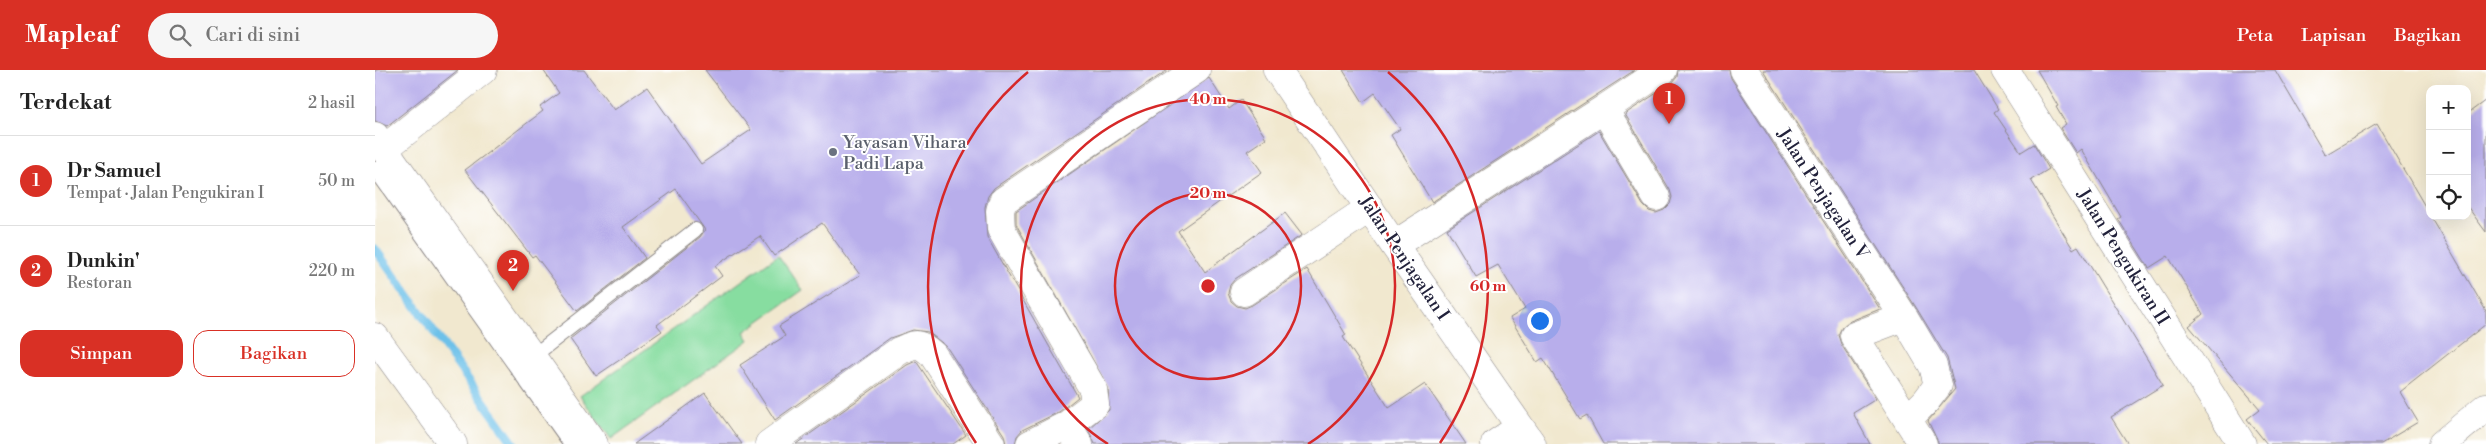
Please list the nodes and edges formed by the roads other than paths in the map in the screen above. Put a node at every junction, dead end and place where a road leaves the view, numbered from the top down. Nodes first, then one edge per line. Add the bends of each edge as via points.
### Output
1 (483, 70) edge
2 (1196, 70) edge
3 (1277, 70) edge
4 (1662, 70) edge
5 (1744, 70) edge
6 (2005, 70) edge
7 (1604, 109) junction
8 (378, 151) edge
9 (1656, 197) dead end
10 (1369, 208) junction
11 (695, 230) dead end
12 (1394, 245) junction
13 (1244, 292) dead end
14 (1904, 316) junction
15 (375, 337) edge
16 (532, 357) junction
17 (2486, 407) edge
18 (1908, 419) junction
19 (1073, 434) edge
20 (1526, 436) edge
21 (453, 444) edge
22 (571, 444) edge
23 (594, 444) edge
24 (769, 444) edge
25 (991, 444) edge
26 (1030, 444) edge
27 (1495, 444) edge
28 (1923, 444) edge
29 (2242, 444) edge
30 (2442, 444) edge

1 - 8 street
2 - 19 street via 1003,201 999,211 1001,229 1093,389 1095,404
3 - 10 street, Jalan Penjagalan I
4 - 7 street
5 - 14 street, Jalan Penjagalan V
6 - 29 street, Jalan Pengukiran II
7 - 9 street
7 - 12 street
8 - 16 street
8 - 22 lane
10 - 12 street, Jalan Penjagalan I
10 - 13 street
11 - 16 lane
12 - 20 street, Jalan Penjagalan I
14 - 18 street, Jalan Penjagalan V via 1933,366 1938,385
14 - 18 street via 1854,336
15 - 21 street
16 - 23 street
17 - 30 street
18 - 28 street
19 - 26 street
20 - 27 street
24 - 25 street via 899,351 913,345 923,346 933,355

